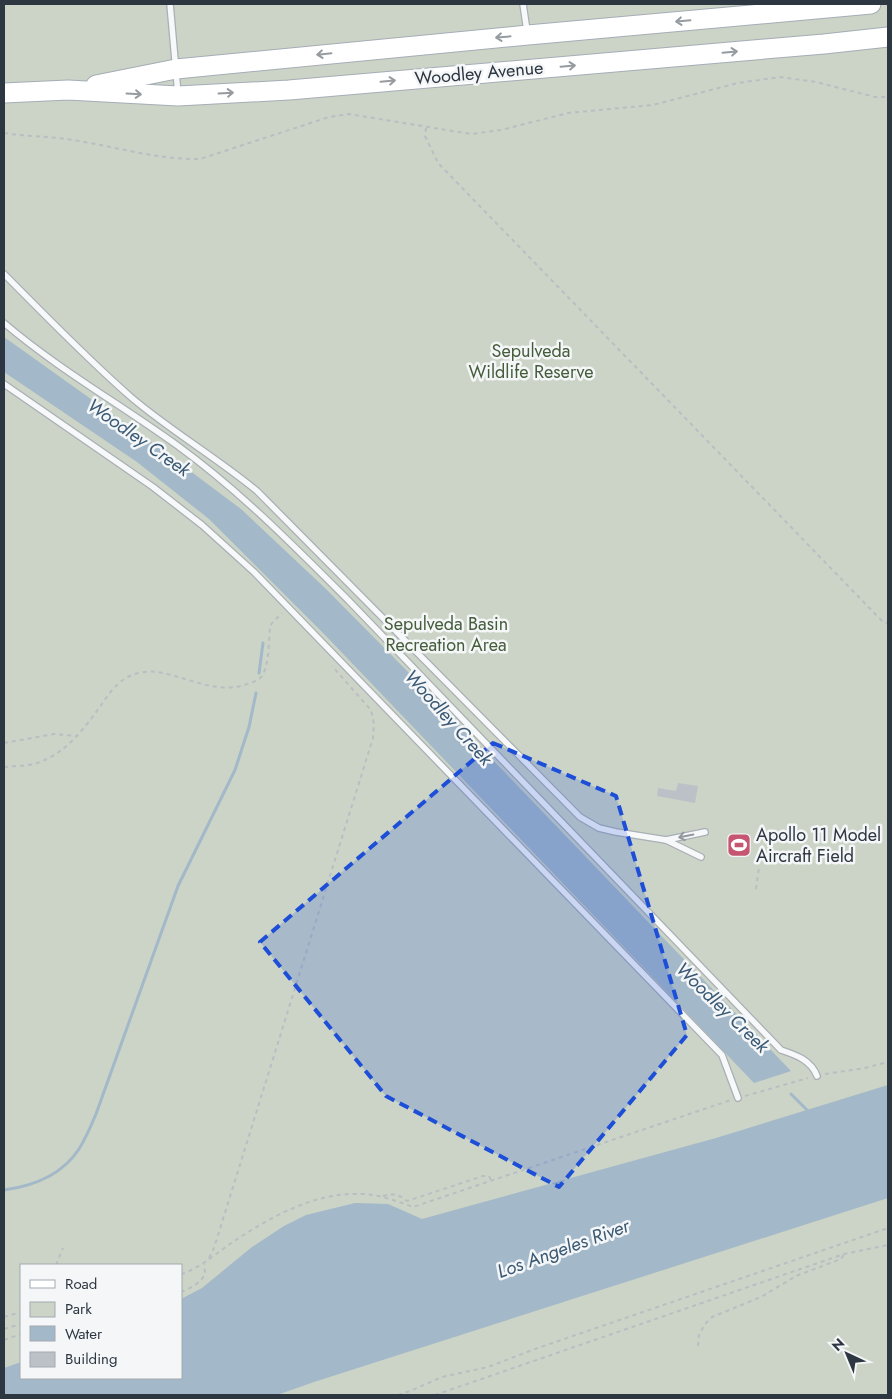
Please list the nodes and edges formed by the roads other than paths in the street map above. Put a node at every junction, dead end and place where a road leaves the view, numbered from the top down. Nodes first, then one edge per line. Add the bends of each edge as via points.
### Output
1 (170, 4) edge
2 (523, 4) edge
3 (870, 4) edge
4 (528, 35) junction
5 (888, 37) edge
6 (176, 69) junction
7 (68, 90) junction
8 (4, 93) edge
9 (178, 96) junction
10 (4, 274) edge
11 (4, 323) edge
12 (4, 384) edge
13 (706, 832) dead end
14 (666, 840) junction
15 (701, 857) dead end
16 (817, 1076) road end
17 (738, 1098) road end

1 - 6 lane
2 - 4 lane
3 -> 4 main road, Woodley Avenue
4 -> 6 main road, Woodley Avenue
9 -> 5 main road, Woodley Avenue via 299,89
6 - 7 main road, Woodley Avenue
6 - 9 lane
7 - 8 main road, Woodley Avenue
7 -> 9 main road, Woodley Avenue
10 - 14 lane via 134,399 257,491 580,817 599,828
11 - 16 lane via 43,354 179,447 238,494 291,543 781,1050 797,1055 814,1067
12 - 17 lane via 153,487 254,572 722,1056
13 -> 14 lane
14 - 15 lane

